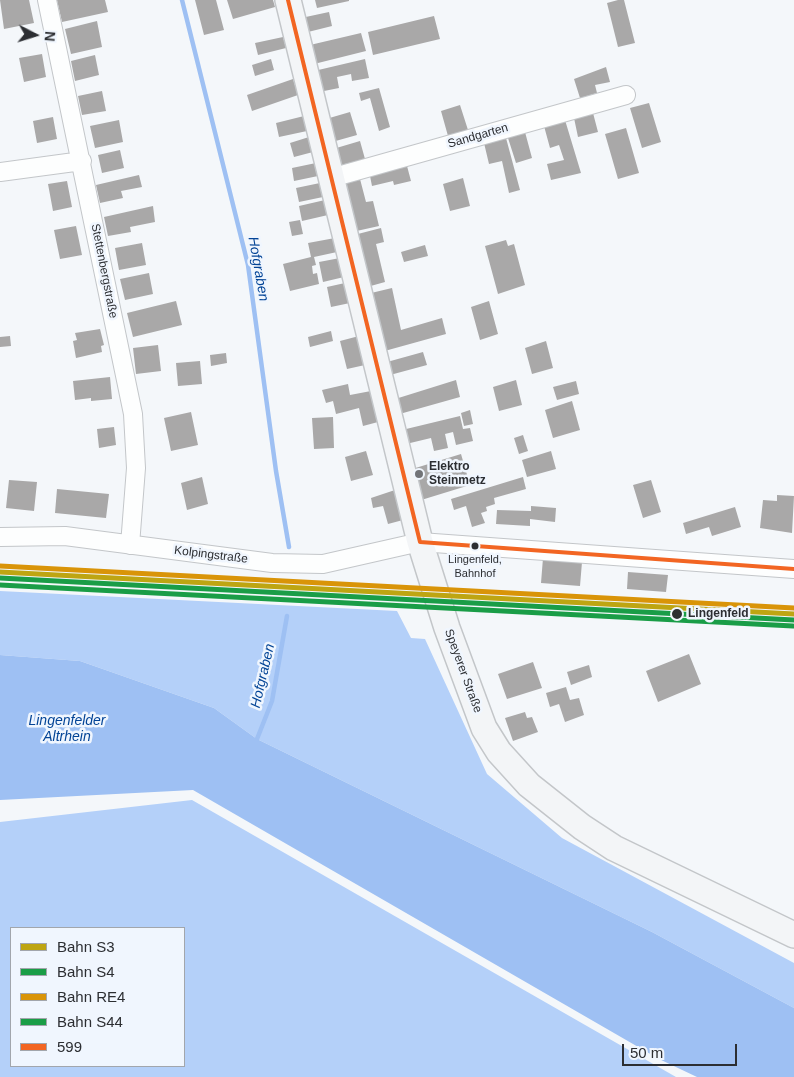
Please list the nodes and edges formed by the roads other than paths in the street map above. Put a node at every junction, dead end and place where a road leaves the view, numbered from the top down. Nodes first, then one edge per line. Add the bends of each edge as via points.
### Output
1 (47, 0) edge
2 (288, 0) edge
3 (626, 95) dead end
4 (82, 161) junction
5 (0, 172) edge
6 (330, 178) junction
7 (0, 537) edge
8 (420, 542) junction
9 (130, 545) junction
10 (794, 569) edge
11 (794, 935) edge

1 - 4 street, Stettenbergstraße
2 - 6 main road, Speyerer Straße
3 - 6 street, Sandgarten
4 - 5 street
4 - 9 street, Stettenbergstraße via 134,414 136,468
6 - 8 main road, Speyerer Straße
7 - 9 street, Kolpingstraße via 65,536
8 - 9 street, Kolpingstraße via 323,564 272,563
8 - 10 street, Kolpingstraße
8 - 11 main road, Speyerer Straße via 484,728 511,766 555,808 614,848

